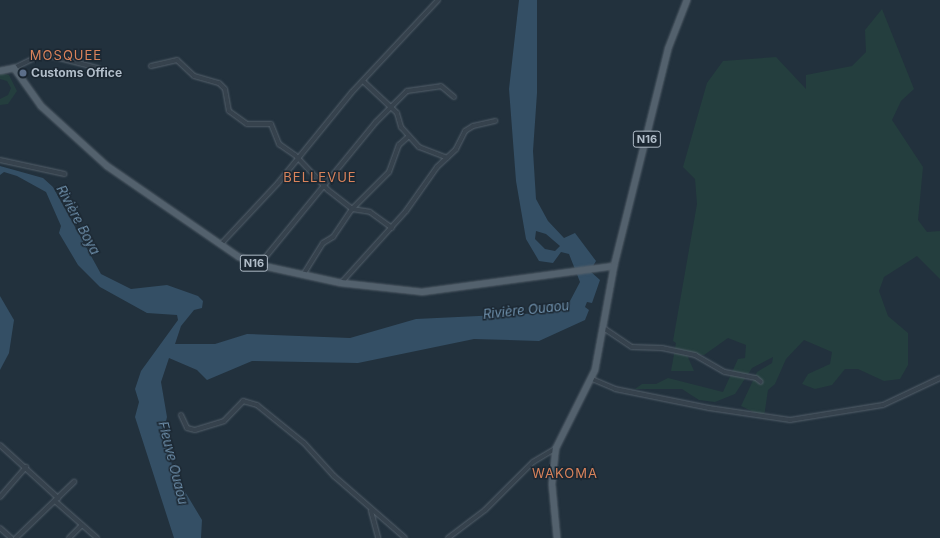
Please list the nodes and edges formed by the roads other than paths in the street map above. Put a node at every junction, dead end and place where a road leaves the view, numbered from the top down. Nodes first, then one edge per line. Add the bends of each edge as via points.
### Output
1 (438, 0) edge
2 (687, 0) edge
3 (151, 66) dead end
4 (14, 68) junction
5 (98, 68) dead end
6 (0, 70) edge
7 (364, 82) junction
8 (454, 97) dead end
9 (389, 107) junction
10 (495, 121) dead end
11 (409, 136) junction
12 (447, 158) junction
13 (0, 160) edge
14 (297, 160) junction
15 (64, 174) dead end
16 (324, 186) junction
17 (352, 209) junction
18 (392, 228) junction
19 (221, 244) junction
20 (259, 265) junction
21 (614, 266) junction
22 (303, 275) junction
23 (341, 283) junction
24 (602, 326) junction
25 (940, 378) edge
26 (592, 379) junction
27 (761, 382) dead end
28 (181, 414) dead end
29 (0, 445) edge
30 (556, 448) junction
31 (26, 467) junction
32 (74, 482) dead end
33 (0, 497) edge
34 (57, 499) junction
35 (371, 510) junction
36 (82, 525) junction
37 (0, 528) edge
38 (11, 538) edge
39 (16, 538) edge
40 (69, 538) edge
41 (97, 538) edge
42 (378, 538) edge
43 (404, 538) edge
44 (448, 538) edge
45 (557, 538) edge

1 - 7 street
2 - 21 main road, N16 / N16 via 668,49
3 - 14 street via 177,60 194,76 220,83 225,89 229,111 247,124 271,124 274,138
4 - 5 street via 43,54
4 - 6 main road
4 - 19 main road, N16 via 41,106 107,166
7 - 9 street
7 - 14 street
8 - 9 street via 450,90 432,86 407,91
9 - 11 street via 397,113
9 - 16 street
10 - 12 street via 473,126
11 - 12 street via 419,147
11 - 17 street via 399,145 389,172
12 - 18 street
13 - 15 street
14 - 16 street
14 - 19 street
16 - 17 street
16 - 20 street
17 - 18 street via 370,212
17 - 22 street via 333,237 322,243
18 - 23 street
19 - 20 main road, N16
20 - 22 main road, N16
21 - 23 main road, N16 via 422,292
21 - 24 main road, N16
22 - 23 main road, N16
24 - 26 main road, N16
24 - 27 street via 632,347 662,348 695,355 725,372 756,378
25 - 26 street via 883,405 790,420 709,408 615,389
26 - 30 main road, N16
28 - 35 street via 187,428 195,430 224,421 239,404 249,401 304,443
29 - 31 street
30 - 44 street via 533,462 485,510
30 - 45 main road via 552,484
31 - 33 street
31 - 34 street
32 - 34 street
34 - 36 street
34 - 39 street
35 - 42 street
35 - 43 street
36 - 40 street
36 - 41 street
37 - 38 street

